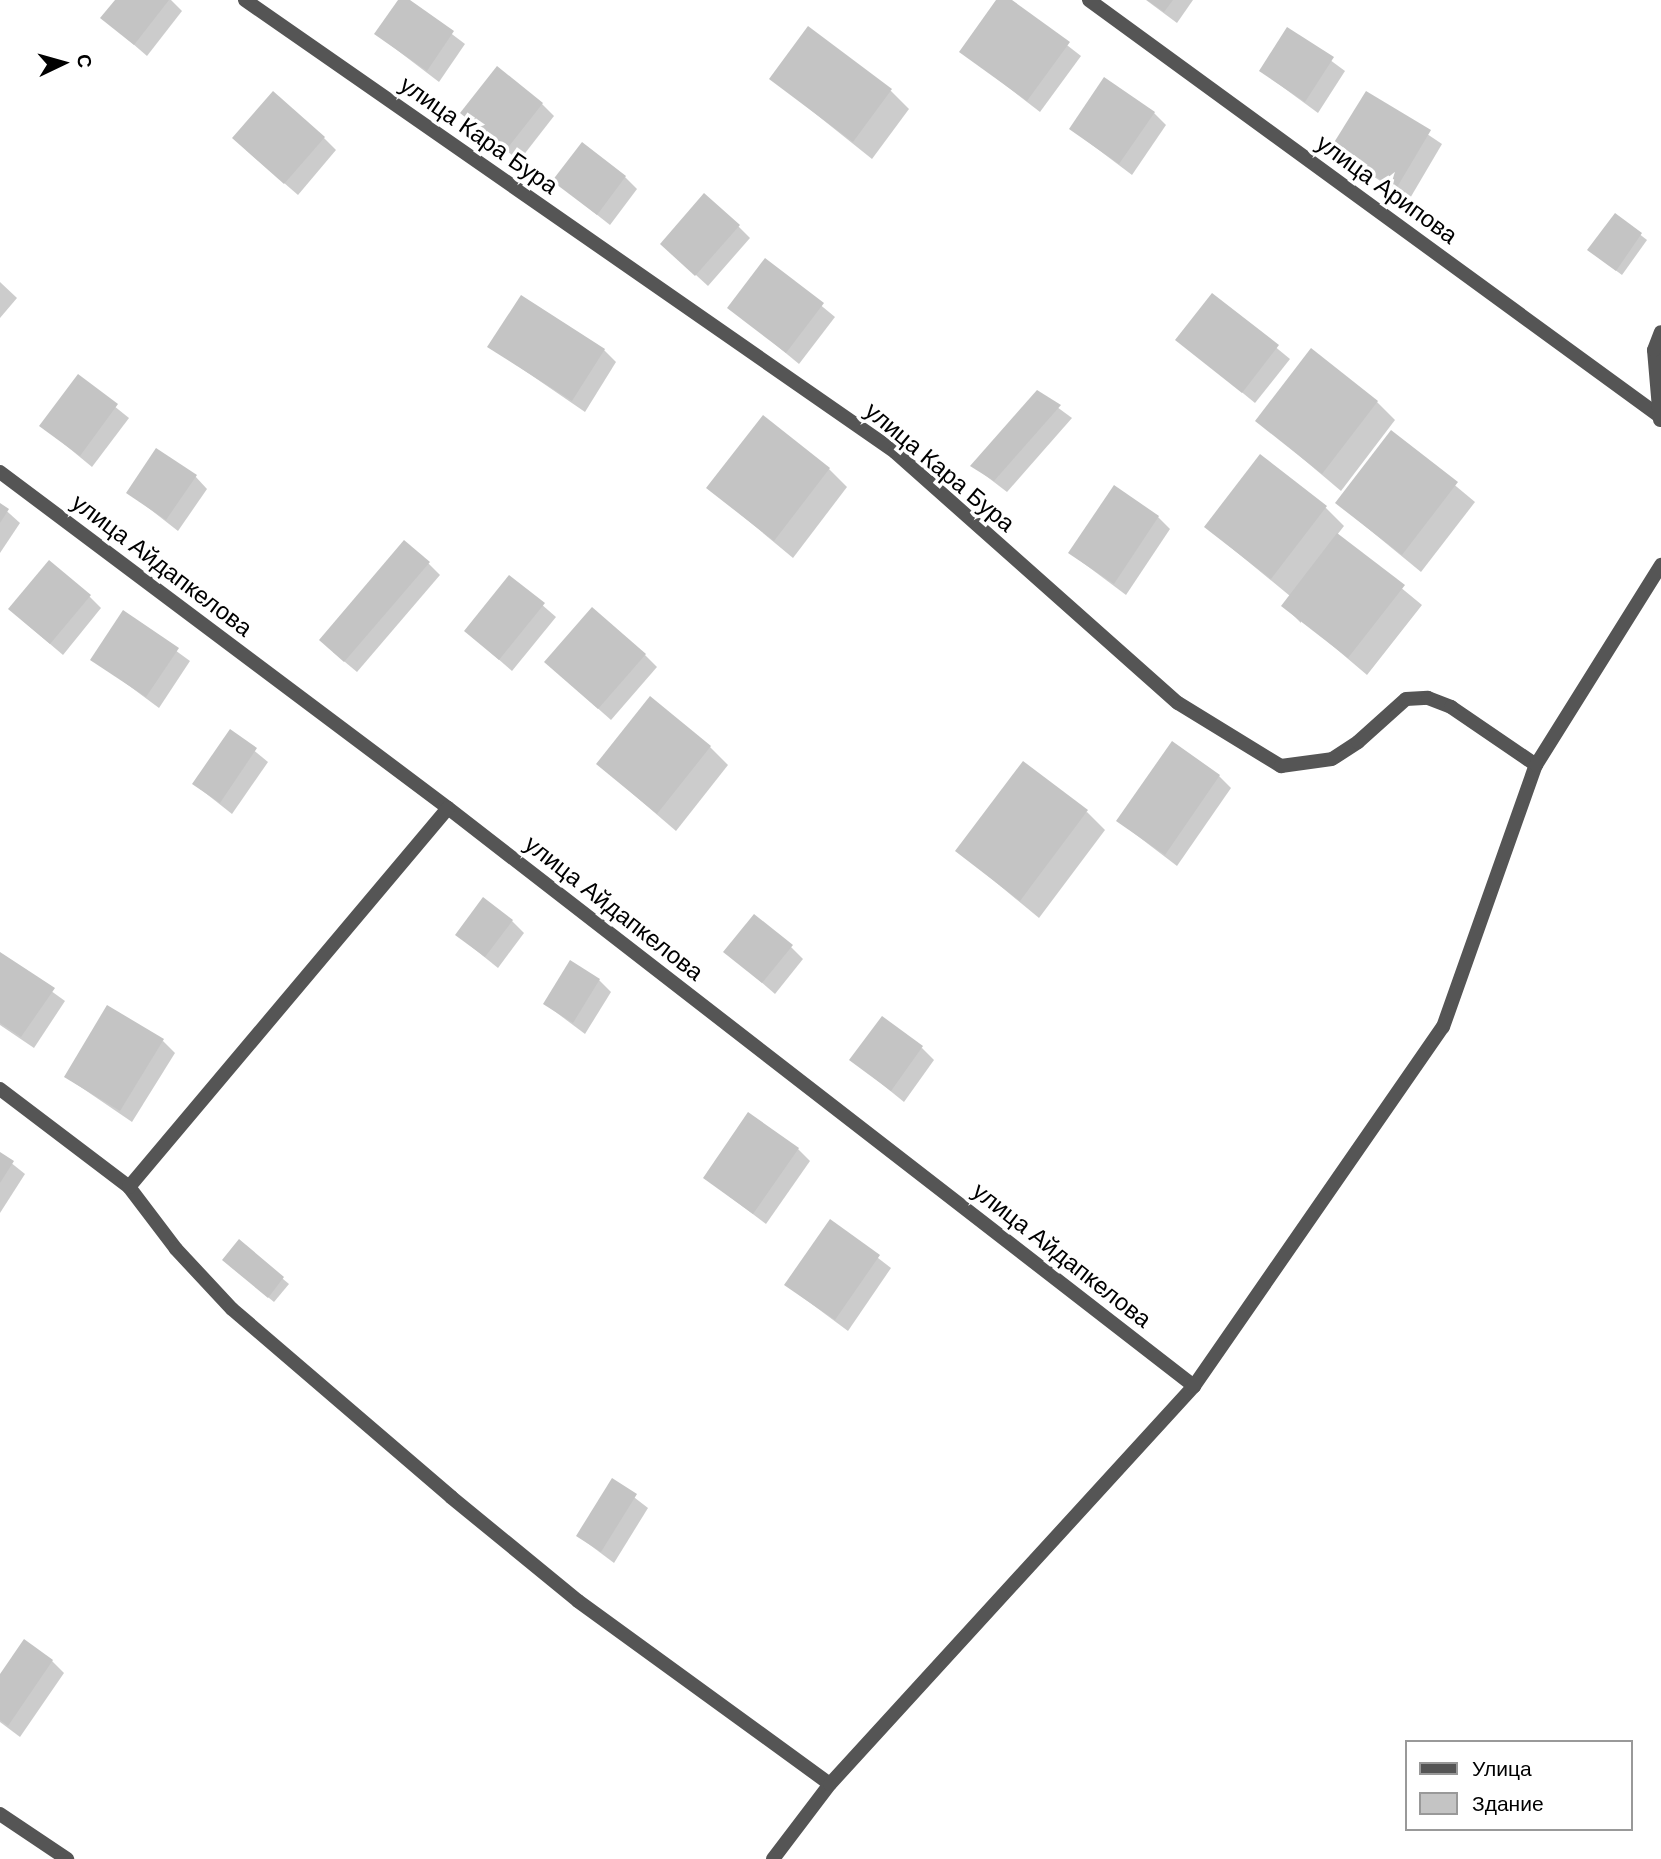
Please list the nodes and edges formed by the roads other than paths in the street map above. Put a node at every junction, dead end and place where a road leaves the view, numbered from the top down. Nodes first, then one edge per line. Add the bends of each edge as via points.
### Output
1 (245, 0) edge
2 (1088, 0) edge
3 (1661, 332) edge
4 (1660, 420) edge
5 (0, 472) edge
6 (1661, 565) edge
7 (1536, 765) junction
8 (448, 808) junction
9 (0, 1089) edge
10 (129, 1187) junction
11 (1194, 1386) junction
12 (830, 1784) junction
13 (0, 1814) edge
14 (67, 1859) edge
15 (773, 1859) edge

1 - 7 street, улица Кара Бура via 895,452 1178,703 1281,766 1332,759 1358,743 1406,699 1428,698 1451,707
2 - 4 street, улица Арипова
3 - 4 street via 1654,350
5 - 8 street, улица Айдапкелова
6 - 7 street
7 - 11 street via 1443,1027
8 - 10 street
8 - 11 street, улица Айдапкелова
9 - 10 street
10 - 12 street via 176,1249 232,1309 451,1497 578,1601
11 - 12 street
12 - 15 street
13 - 14 street

